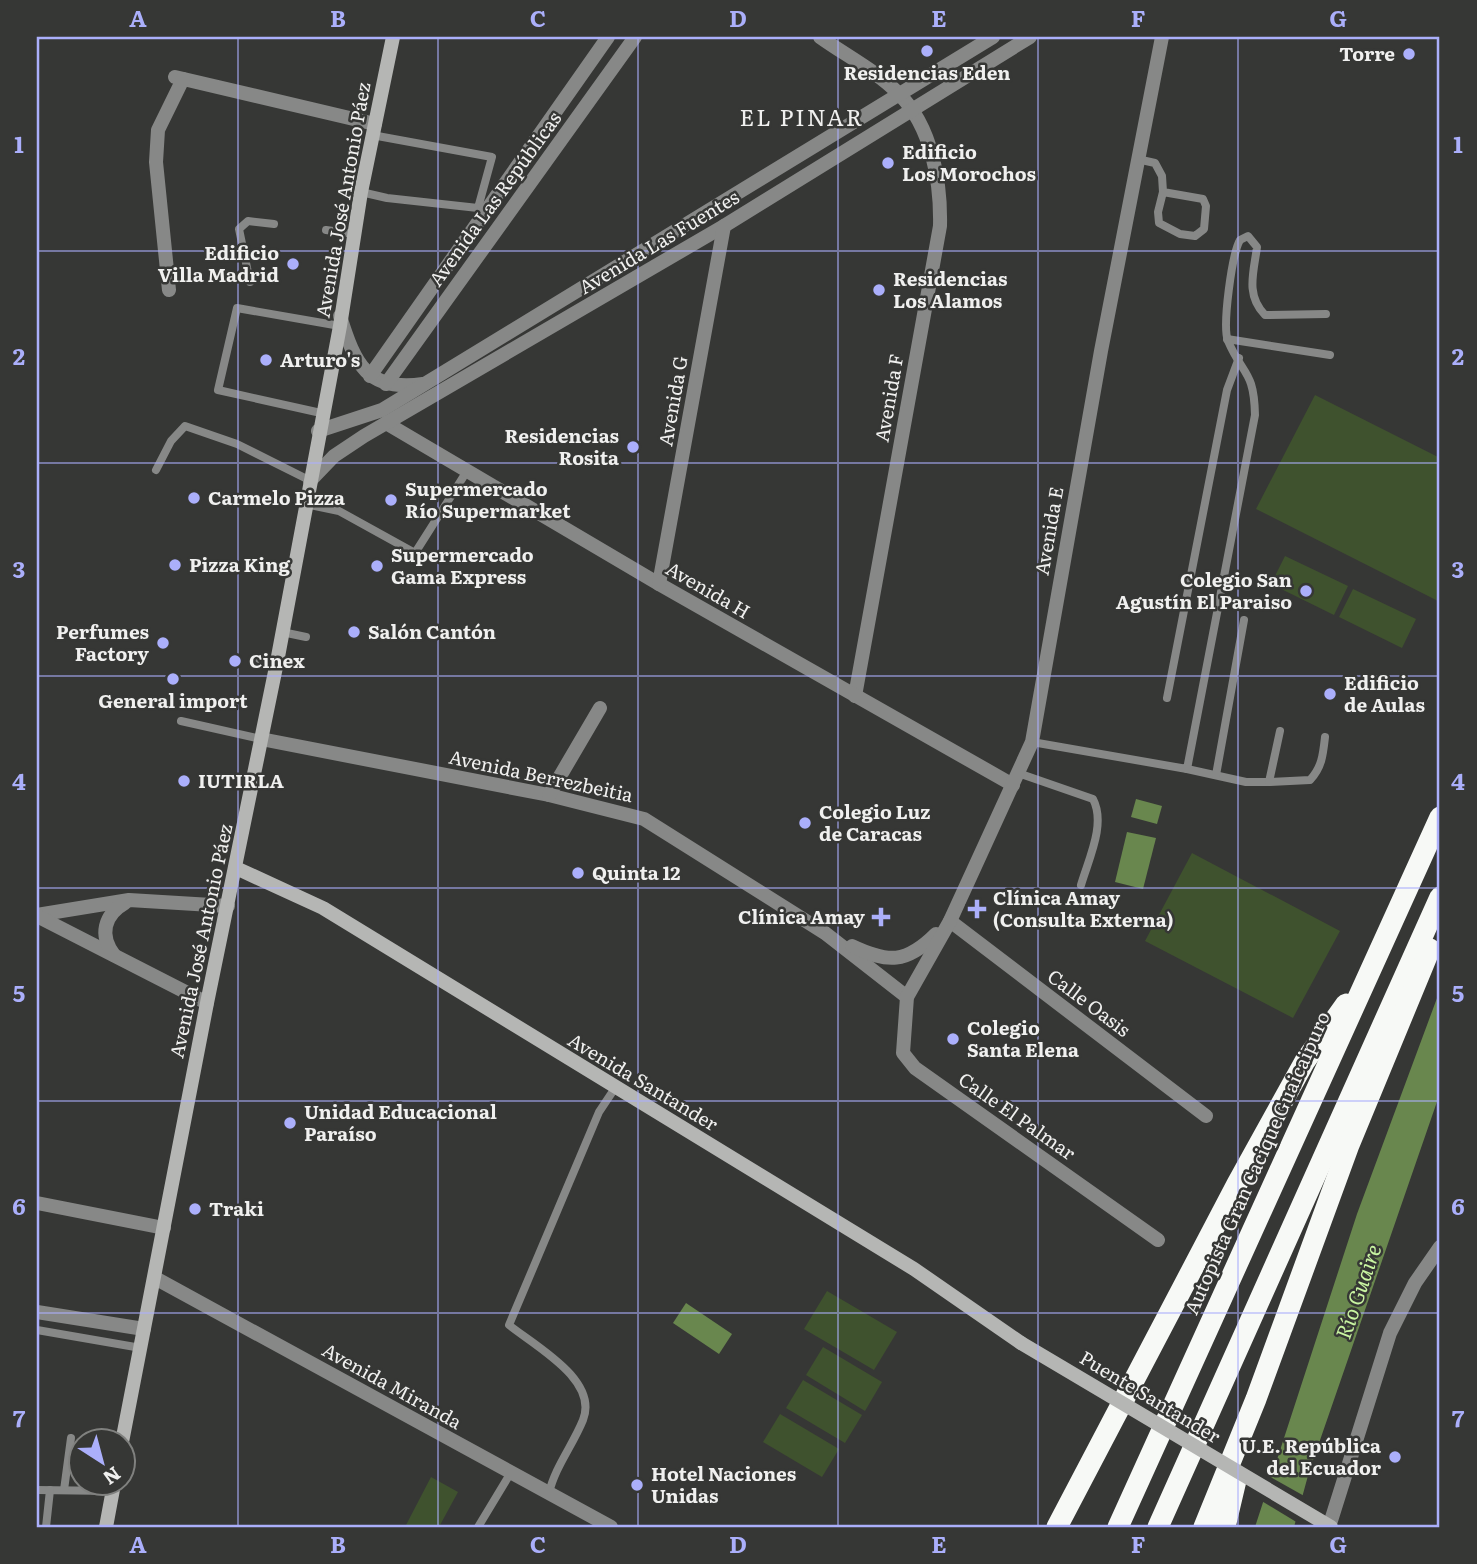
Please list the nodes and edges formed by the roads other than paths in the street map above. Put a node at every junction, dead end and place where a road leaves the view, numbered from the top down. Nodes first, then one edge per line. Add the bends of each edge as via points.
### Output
1 (393, 37) edge
2 (608, 37) edge
3 (635, 37) edge
4 (820, 37) edge
5 (993, 37) edge
6 (1030, 37) edge
7 (1159, 41) edge
8 (899, 93) junction
9 (912, 111) junction
10 (374, 130) junction
11 (1137, 159) junction
12 (361, 192) junction
13 (1163, 192) junction
14 (713, 206) junction
15 (274, 224) dead end
16 (724, 226) junction
17 (326, 230) dead end
18 (354, 234) junction
19 (250, 282) dead end
20 (169, 290) dead end
21 (1326, 314) dead end
22 (340, 321) junction
23 (1227, 338) junction
24 (1330, 355) dead end
25 (1239, 358) junction
26 (370, 376) junction
27 (386, 384) junction
28 (427, 384) junction
29 (321, 413) junction
30 (386, 424) junction
31 (318, 431) junction
32 (156, 470) dead end
33 (467, 471) junction
34 (309, 480) junction
35 (305, 504) junction
36 (659, 584) junction
37 (1244, 620) dead end
38 (282, 632) junction
39 (306, 636) dead end
40 (259, 659) dead end
41 (277, 662) junction
42 (855, 696) junction
43 (1167, 698) dead end
44 (600, 708) dead end
45 (181, 721) dead end
46 (1280, 731) dead end
47 (1325, 737) dead end
48 (261, 739) junction
49 (1032, 742) junction
50 (1187, 769) junction
51 (1216, 775) junction
52 (1015, 779) junction
53 (1269, 782) junction
54 (549, 795) junction
55 (1440, 817) edge
56 (236, 869) junction
57 (1081, 885) dead end
58 (1440, 897) edge
59 (129, 900) junction
60 (228, 906) junction
61 (37, 915) edge
62 (1440, 915) edge
63 (950, 921) junction
64 (825, 933) junction
65 (115, 956) junction
66 (1363, 984) junction
67 (907, 997) junction
68 (206, 1003) junction
69 (615, 1088) junction
70 (1206, 1116) dead end
71 (37, 1203) edge
72 (164, 1228) junction
73 (1158, 1240) dead end
74 (1440, 1247) edge
75 (155, 1278) junction
76 (37, 1312) edge
77 (144, 1329) junction
78 (37, 1331) edge
79 (1021, 1343) joint
80 (141, 1348) junction
81 (1256, 1399) junction
82 (125, 1428) edge
83 (510, 1474) junction
84 (66, 1475) edge
85 (37, 1490) edge
86 (50, 1490) junction
87 (64, 1490) joint
88 (549, 1493) junction
89 (1071, 1495) junction
90 (111, 1498) edge
91 (46, 1527) edge
92 (106, 1527) edge
93 (478, 1527) edge
94 (611, 1527) edge
95 (1051, 1527) edge
96 (1057, 1527) edge
97 (1118, 1527) edge
98 (1157, 1527) edge
99 (1204, 1527) edge
100 (1223, 1527) edge
101 (1330, 1527) edge

1 - 10 main road, Avenida José Antonio Páez
2 - 26 street, Avenida Las Repúblicas
3 - 27 street, Avenida Las Repúblicas
4 - 8 street, Avenida F
5 - 8 street, Avenida Las Fuentes
6 - 9 street, Avenida Las Fuentes
7 - 11 street, Avenida E
8 - 9 street, Avenida F
8 - 14 street, Avenida Las Fuentes
9 - 16 street, Avenida Las Fuentes
9 - 42 street, Avenida F via 935,166 940,226
10 - 12 main road, Avenida José Antonio Páez
10 - 12 lane via 492,158 478,208
10 - 20 street via 178,78 158,130 156,162
11 - 13 lane via 1155,163
11 - 49 street, Avenida E
12 - 18 main road, Avenida José Antonio Páez
13 - 13 lane via 1203,199 1204,229 1195,236 1180,234 1160,223
14 - 16 street
14 - 28 street, Avenida Las Fuentes
15 - 19 lane via 248,221 239,229
16 - 30 street, Avenida Las Fuentes
16 - 36 street, Avenida G
17 - 18 lane
18 - 22 main road, Avenida José Antonio Páez
21 - 23 lane via 1272,316 1257,307 1251,268 1257,247 1248,236 1240,240 1231,262
22 - 26 street via 353,354
22 - 29 main road, Avenida José Antonio Páez
22 - 29 lane via 237,308 218,390
23 - 24 lane
23 - 25 lane
25 - 43 lane via 1227,390
25 - 50 lane via 1254,386 1255,415
26 - 27 street
27 - 28 street
28 - 31 street, Avenida Las Fuentes via 382,410
29 - 31 main road, Avenida José Antonio Páez
30 - 33 street, Avenida H
30 - 34 street, Avenida Las Fuentes via 334,456
31 - 34 main road, Avenida José Antonio Páez
32 - 34 lane via 185,426 237,444
33 - 35 lane via 415,552 339,511
33 - 36 street, Avenida H
34 - 35 main road, Avenida José Antonio Páez
35 - 38 main road, Avenida José Antonio Páez
36 - 42 street, Avenida H
37 - 51 lane
38 - 39 lane
38 - 41 main road, Avenida José Antonio Páez
40 - 41 lane
41 - 48 main road, Avenida José Antonio Páez
42 - 52 street, Avenida H
44 - 54 street
45 - 48 lane
46 - 53 lane
47 - 53 lane via 1323,759 1310,780
48 - 54 street, Avenida Berrezbeitia
48 - 56 main road, Avenida José Antonio Páez
49 - 50 lane
49 - 52 street, Avenida E
50 - 51 lane
51 - 53 lane
52 - 57 lane via 1093,799 1098,822
52 - 63 street, Avenida E
54 - 64 street, Avenida Berrezbeitia via 644,819
55 - 66 highway, Autopista Gran Cacique Guaicaipuro
56 - 60 main road, Avenida José Antonio Páez
56 - 69 main road, Avenida Santander via 323,908
58 - 98 highway
59 - 60 street
59 - 61 street
59 - 65 street via 114,909 105,924 108,947
60 - 68 main road, Avenida José Antonio Páez
61 - 65 street
62 - 81 highway
63 - 64 street, Avenida Berrezbeitia via 912,954 886,960
63 - 67 street, Avenida E
63 - 70 street, Calle Oasis
64 - 67 street, Avenida Berrezbeitia
65 - 68 street
66 - 89 highway via 1305,1061
66 - 97 highway, Autopista Gran Cacique Guaicaipuro
67 - 73 street, Calle El Palmar via 903,1053 915,1068
68 - 72 main road, Avenida José Antonio Páez
69 - 79 main road, Avenida Santander via 914,1269
69 - 88 lane via 599,1112 509,1325 577,1381 586,1395 584,1418
71 - 72 street
72 - 75 main road, Avenida José Antonio Páez
74 - 101 street via 1415,1283 1390,1333
75 - 77 main road, Avenida José Antonio Páez
75 - 83 street, Avenida Miranda
76 - 77 street
77 - 80 main road, Avenida José Antonio Páez
78 - 80 lane
79 - 101 main road, Puente Santander, bridge
80 - 82 main road, Avenida José Antonio Páez
81 - 99 highway
81 - 100 highway
83 - 88 street, Avenida Miranda
83 - 93 lane
84 - 87 lane
85 - 86 lane
86 - 87 lane
86 - 91 lane
88 - 94 street, Avenida Miranda
89 - 95 highway
89 - 96 highway
90 - 92 main road

